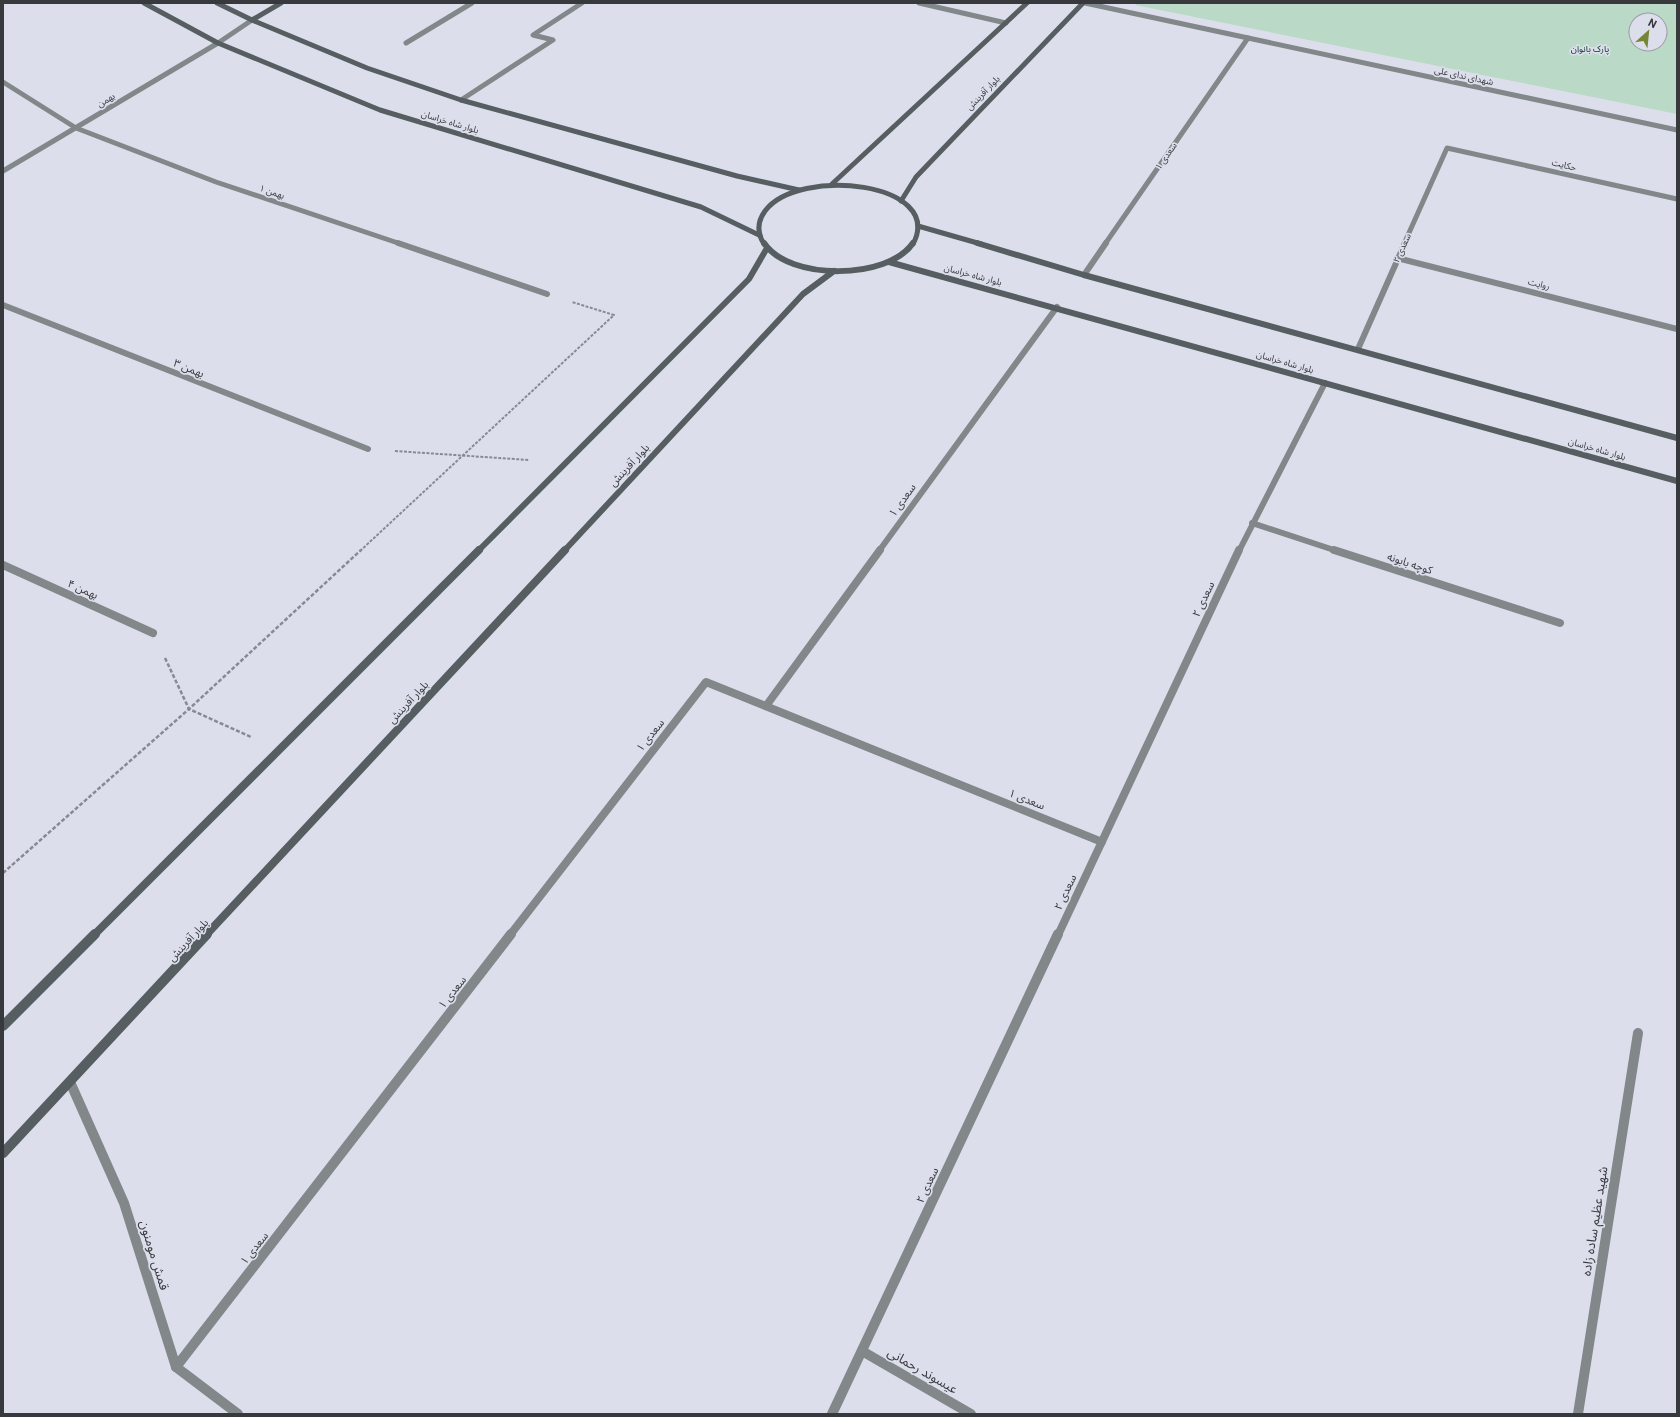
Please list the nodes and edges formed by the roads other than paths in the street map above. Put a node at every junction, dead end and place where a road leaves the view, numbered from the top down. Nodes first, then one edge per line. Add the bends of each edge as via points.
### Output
1 (144, 3) edge
2 (217, 3) edge
3 (282, 3) edge
4 (472, 3) edge
5 (582, 3) edge
6 (919, 3) edge
7 (1027, 3) edge
8 (1084, 3) edge
9 (252, 20) junction
10 (1006, 23) junction
11 (1248, 38) junction
12 (218, 43) junction
13 (406, 43) dead end
14 (3, 82) edge
15 (461, 100) junction
16 (76, 128) junction
17 (1677, 130) edge
18 (1447, 148) joint
19 (3, 171) edge
20 (832, 184) junction
21 (799, 190) junction
22 (1677, 200) edge
23 (901, 201) junction
24 (918, 226) junction
25 (759, 236) junction
26 (767, 248) junction
27 (1397, 258) junction
28 (888, 262) junction
29 (834, 271) junction
30 (1084, 275) junction
31 (547, 294) road end
32 (3, 305) edge
33 (1057, 307) junction
34 (1677, 329) edge
35 (1358, 349) junction
36 (1325, 383) junction
37 (1677, 438) edge
38 (368, 449) road end
39 (1677, 481) edge
40 (1252, 523) junction
41 (3, 565) edge
42 (1560, 623) dead end
43 (153, 633) road end
44 (766, 706) junction
45 (1102, 842) junction
46 (3, 1026) edge
47 (1638, 1033) dead end
48 (70, 1082) junction
49 (3, 1153) edge
50 (862, 1351) junction
51 (176, 1367) junction
52 (238, 1414) edge
53 (832, 1414) edge
54 (971, 1414) edge
55 (1578, 1414) edge

1 - 12 main road, بلوار شاه خراسان
2 - 9 main road
3 - 9 main road
4 - 13 street
5 - 15 street via 533,35 552,40
6 - 10 street
7 - 10 main road
8 - 11 street, شهدای ندای علی
8 - 23 main road, بلوار آفرینش via 916,178
9 - 12 street, بهمن
9 - 15 main road via 367,68
10 - 20 main road
11 - 17 street, شهدای ندای علی
11 - 30 street, سعدی ۱
12 - 16 street, بهمن
12 - 25 main road, بلوار شاه خراسان via 380,110 701,207
14 - 16 street, بهمن ۱
15 - 21 main road via 737,176
16 - 19 street, بهمن
16 - 31 street, بهمن ۱ via 216,182
18 - 22 street, حکایت
18 - 27 street, سعدی ۲
20 - 21 main road
20 - 23 main road via 875,189
21 - 25 main road via 775,201 764,211 758,223
23 - 24 main road via 916,216
24 - 28 main road via 915,241 905,253
24 - 30 main road
25 - 26 main road
26 - 29 main road via 780,258 799,266
26 - 46 main road via 750,279
27 - 34 street, روایت
27 - 35 street, سعدی ۲
28 - 29 main road via 868,268
28 - 33 main road, بلوار شاه خراسان
29 - 48 main road, بلوار آفرینش via 803,294
30 - 35 main road
32 - 38 street, بهمن ۳
33 - 36 main road, بلوار شاه خراسان
33 - 44 street, سعدی ۱
35 - 37 main road
36 - 39 main road, بلوار شاه خراسان
36 - 40 street, سعدی ۲
40 - 42 street, کوچه بابونه
40 - 45 street, سعدی ۲
41 - 43 street, بهمن ۴
44 - 45 street, سعدی ۱
44 - 51 street, سعدی ۱ via 706,682
45 - 50 street, سعدی ۲
47 - 55 street, شهید عظیم ساده زاده
48 - 49 main road, بلوار آفرینش
48 - 51 street, قمش مومنون via 124,1203
50 - 53 street, سعدی ۲
50 - 54 street, عیسوند رحمانی
51 - 52 street

